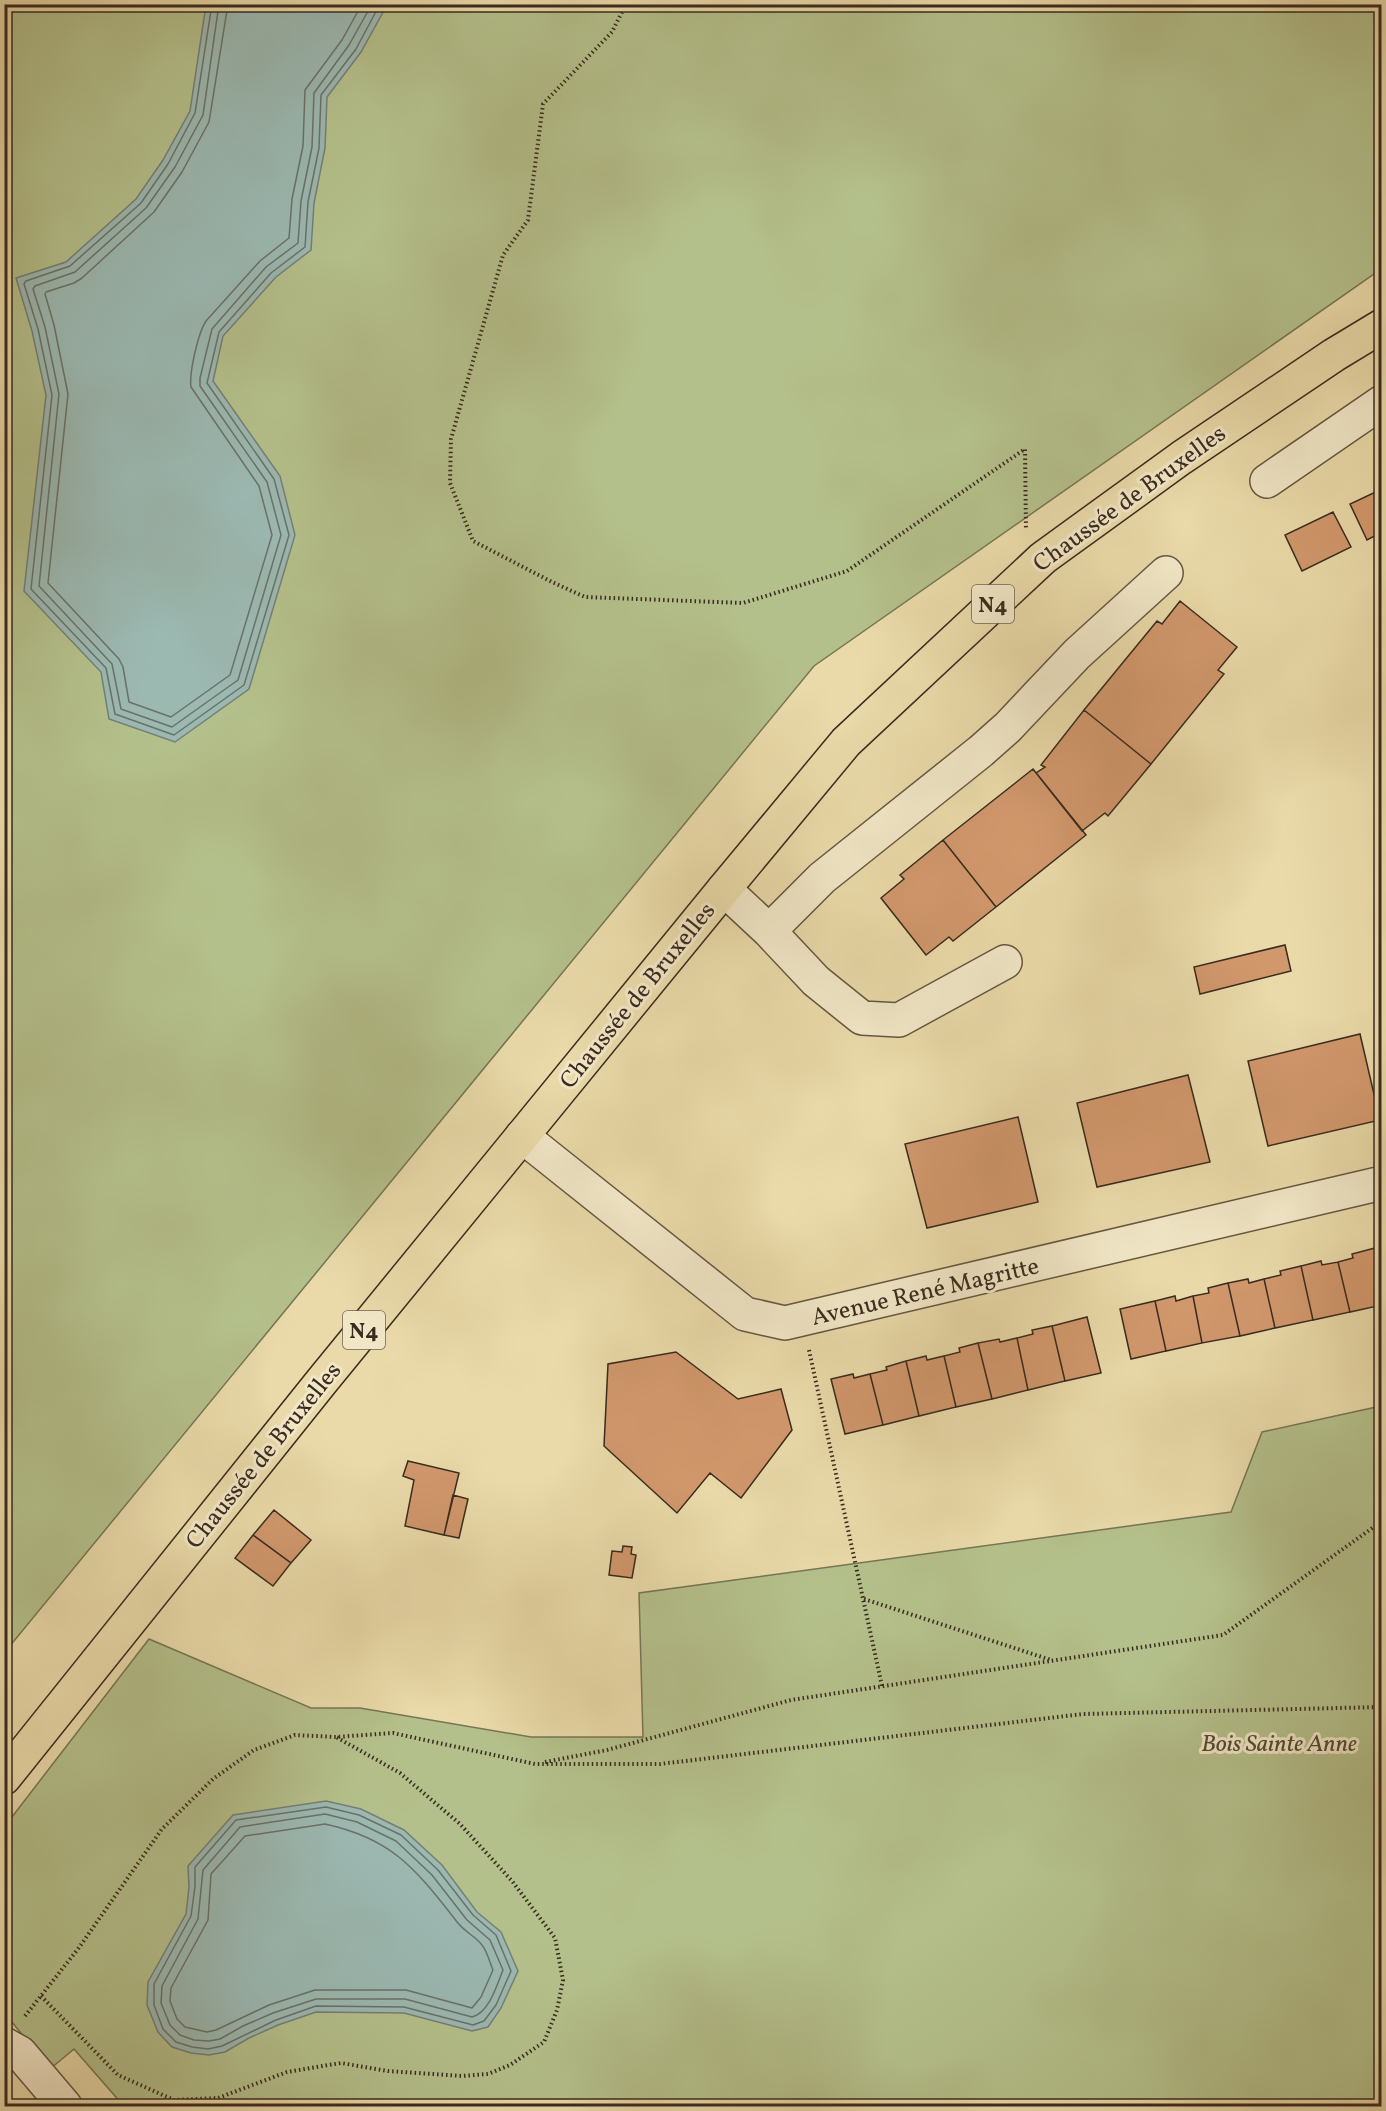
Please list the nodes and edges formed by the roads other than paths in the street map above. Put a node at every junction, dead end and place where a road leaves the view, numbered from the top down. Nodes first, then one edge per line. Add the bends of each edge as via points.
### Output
1 (1382, 327) edge
2 (1382, 402) edge
3 (1267, 481) dead end
4 (1166, 573) dead end
5 (724, 888) junction
6 (770, 931) junction
7 (1005, 962) dead end
8 (522, 1136) junction
9 (1382, 1183) edge
10 (4, 1778) edge
11 (4, 2044) edge
12 (65, 2106) edge

1 - 5 main road, Chaussée de Bruxelles / N4 via 1181,458 1043,558 846,742
2 - 3 street
4 - 6 street via 1077,654 1008,727 822,878
5 - 6 street
5 - 8 main road, Chaussée de Bruxelles / N4
6 - 7 street via 816,981 862,1018 899,1020
8 - 9 street, Avenue René Magritte via 745,1314 785,1323
8 - 10 main road, Chaussée de Bruxelles / N4
11 - 12 street via 20,2053

